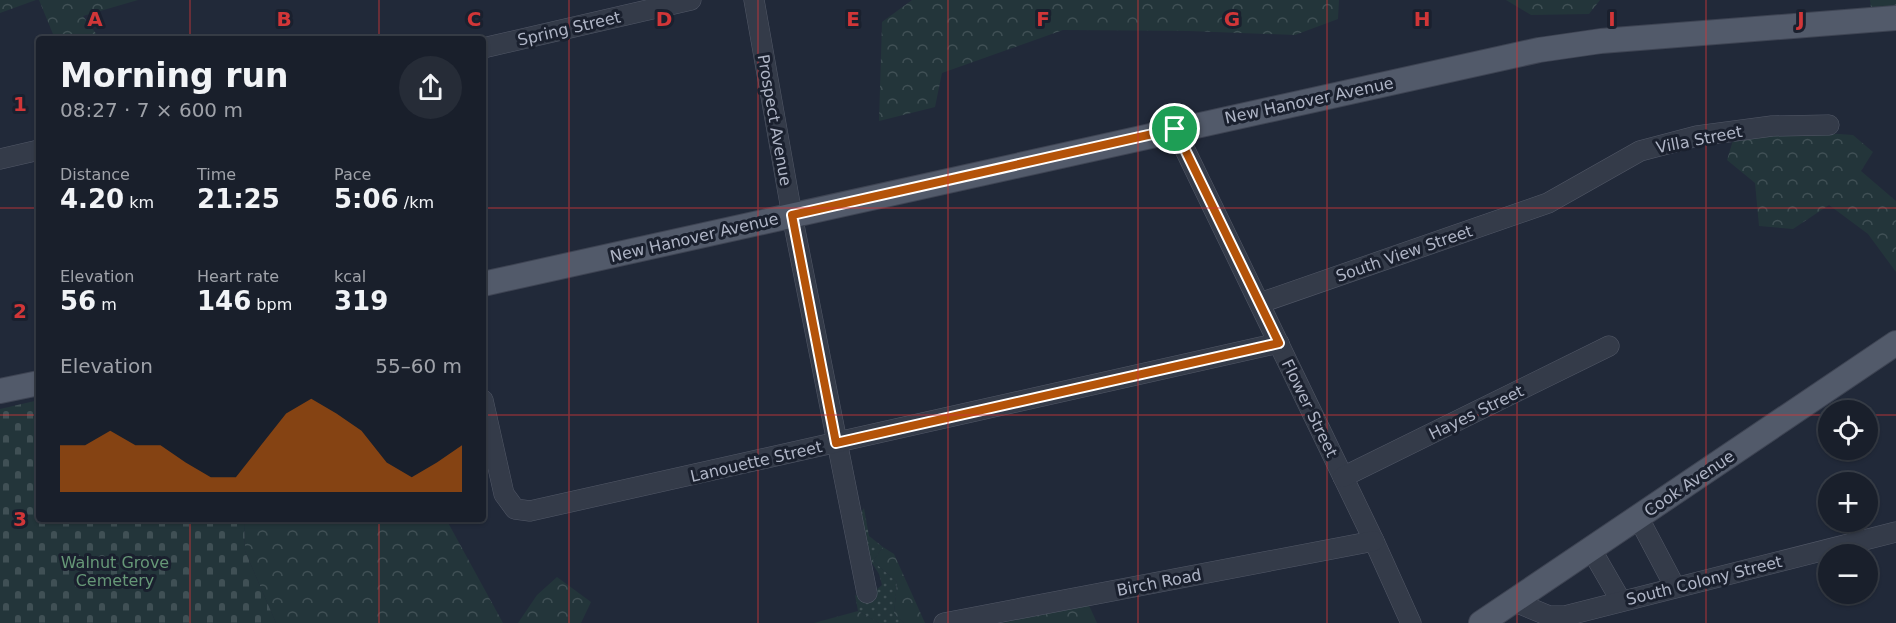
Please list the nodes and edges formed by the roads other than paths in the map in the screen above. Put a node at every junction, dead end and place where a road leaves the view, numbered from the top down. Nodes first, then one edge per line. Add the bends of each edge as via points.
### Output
1 (691, 0) edge
2 (754, 0) edge
3 (1896, 18) edge
4 (486, 47) edge
5 (1829, 125) dead end
6 (1175, 129) junction
7 (36, 151) edge
8 (0, 159) edge
9 (1548, 203) joint
10 (792, 215) junction
11 (486, 283) edge
12 (1260, 303) junction
13 (1279, 343) junction
14 (1896, 343) edge
15 (1609, 346) dead end
16 (36, 383) edge
17 (0, 391) edge
18 (486, 413) edge
19 (836, 443) junction
20 (1343, 477) junction
21 (1638, 517) junction
22 (1896, 531) edge
23 (1374, 541) junction
24 (1591, 549) junction
25 (1675, 587) junction
26 (867, 593) dead end
27 (1514, 601) junction
28 (1621, 601) junction
29 (944, 623) edge
30 (1411, 623) edge
31 (1481, 623) edge

1 - 4 street, Spring Street
2 - 10 street, Prospect Avenue
3 - 6 main road, New Hanover Avenue via 1569,44
5 - 9 street, Villa Street via 1772,126 1697,136 1648,148
6 - 10 main road, New Hanover Avenue
6 - 12 street, Flower Street
7 - 8 street
9 - 12 street, South View Street
10 - 11 main road, New Hanover Avenue
10 - 19 street, Prospect Avenue
12 - 13 street, Flower Street
13 - 19 street, Lanouette Street
13 - 20 street, Flower Street
14 - 21 main road, Cook Avenue
15 - 20 street, Hayes Street
16 - 17 main road
18 - 19 street, Lanouette Street via 504,494 515,509 530,511
19 - 26 street, Prospect Avenue
20 - 23 street, Flower Street
21 - 24 main road, Cook Avenue
21 - 25 street
22 - 25 street, South Colony Street
23 - 29 street, Birch Road
23 - 30 street, Flower Street
24 - 27 main road, Cook Avenue
24 - 28 street
25 - 28 street, South Colony Street
27 - 28 street, South Colony Street via 1556,617
27 - 31 main road, Cook Avenue

